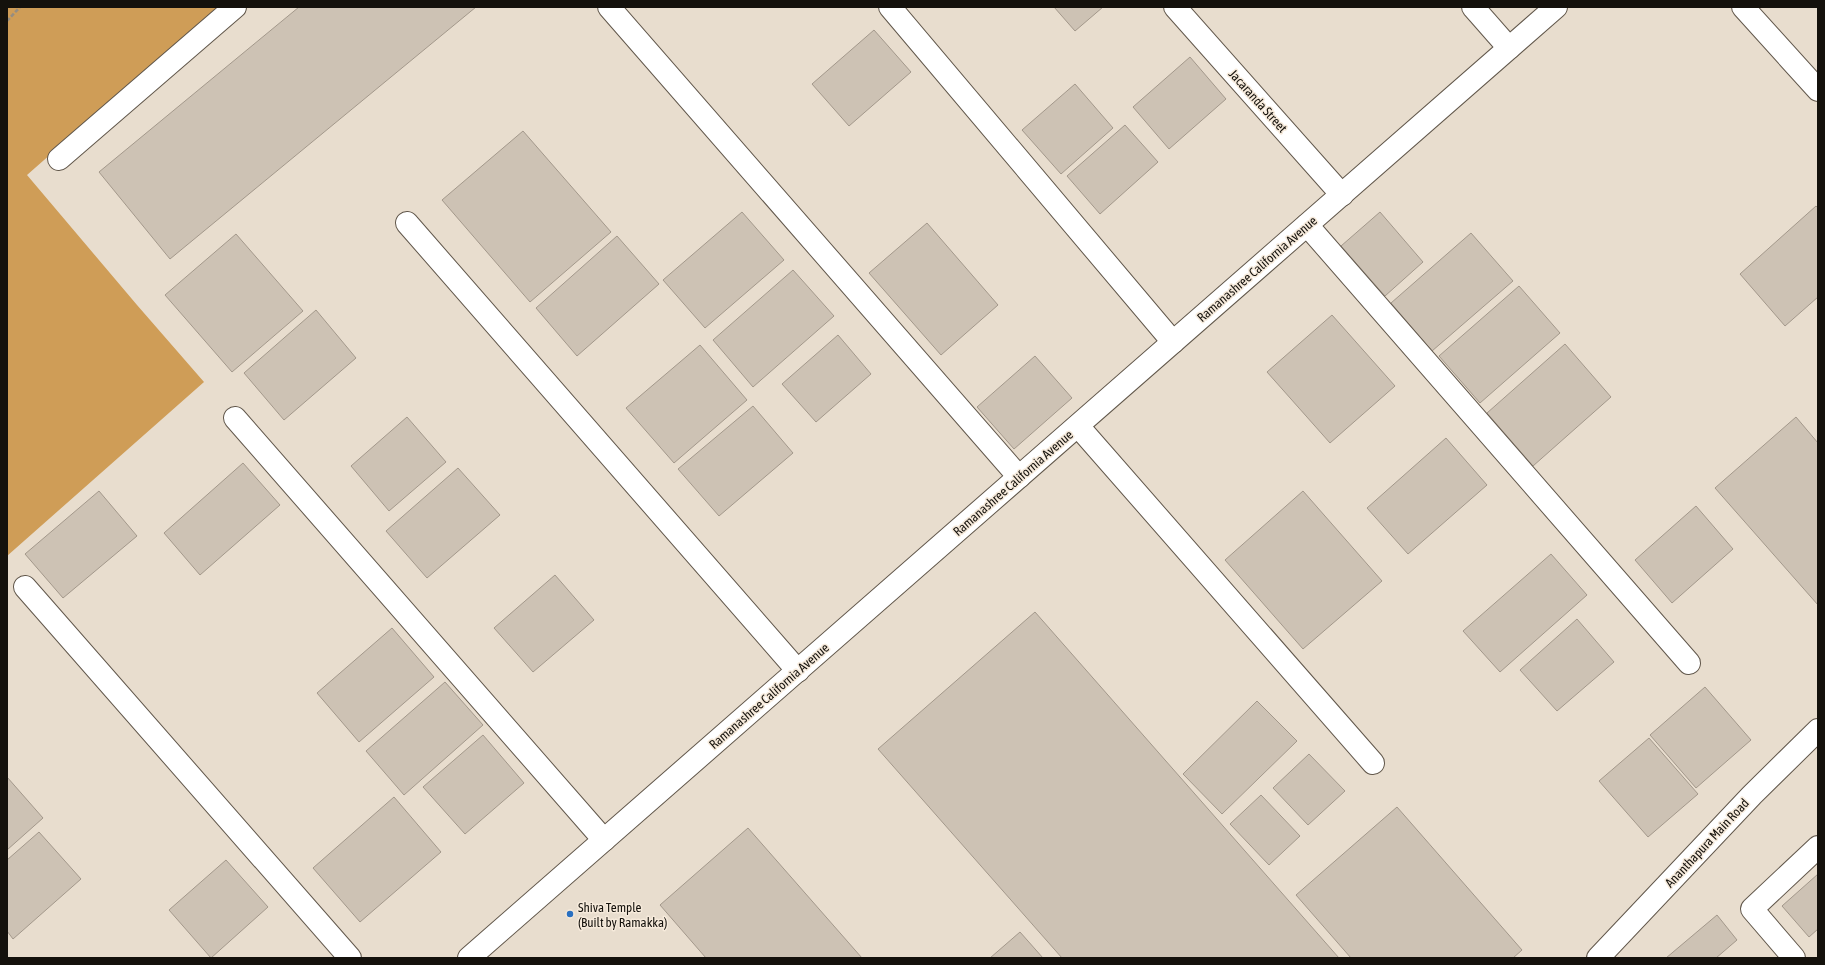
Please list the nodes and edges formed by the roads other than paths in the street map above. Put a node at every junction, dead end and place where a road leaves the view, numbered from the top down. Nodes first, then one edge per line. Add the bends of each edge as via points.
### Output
1 (235, 7) edge
2 (609, 7) edge
3 (890, 7) edge
4 (1175, 7) edge
5 (1473, 7) edge
6 (1556, 7) edge
7 (1743, 7) edge
8 (1509, 48) junction
9 (1818, 90) edge
10 (59, 159) dead end
11 (1342, 195) junction
12 (407, 223) dead end
13 (1307, 225) junction
14 (1173, 342) junction
15 (235, 418) dead end
16 (1078, 426) junction
17 (1019, 477) junction
18 (25, 587) dead end
19 (1689, 663) dead end
20 (798, 670) junction
21 (1818, 730) edge
22 (1373, 763) dead end
23 (604, 840) junction
24 (1818, 847) edge
25 (483, 954) edge
26 (350, 958) edge
27 (1598, 958) edge
28 (1794, 958) edge

1 - 10 street
2 - 17 street
3 - 14 street
4 - 11 street, Jacaranda Street
5 - 8 street
6 - 8 street, Ramanashree California Avenue
7 - 9 street
8 - 11 street, Ramanashree California Avenue
11 - 13 street, Ramanashree California Avenue
12 - 20 street
13 - 14 street, Ramanashree California Avenue
13 - 19 street
14 - 16 street, Ramanashree California Avenue
15 - 23 street
16 - 17 street, Ramanashree California Avenue
16 - 22 street
17 - 20 street, Ramanashree California Avenue
18 - 26 street
20 - 23 street, Ramanashree California Avenue
21 - 27 street, Ananthapura Main Road via 1752,795
23 - 25 street, Ramanashree California Avenue
24 - 28 street via 1752,909

